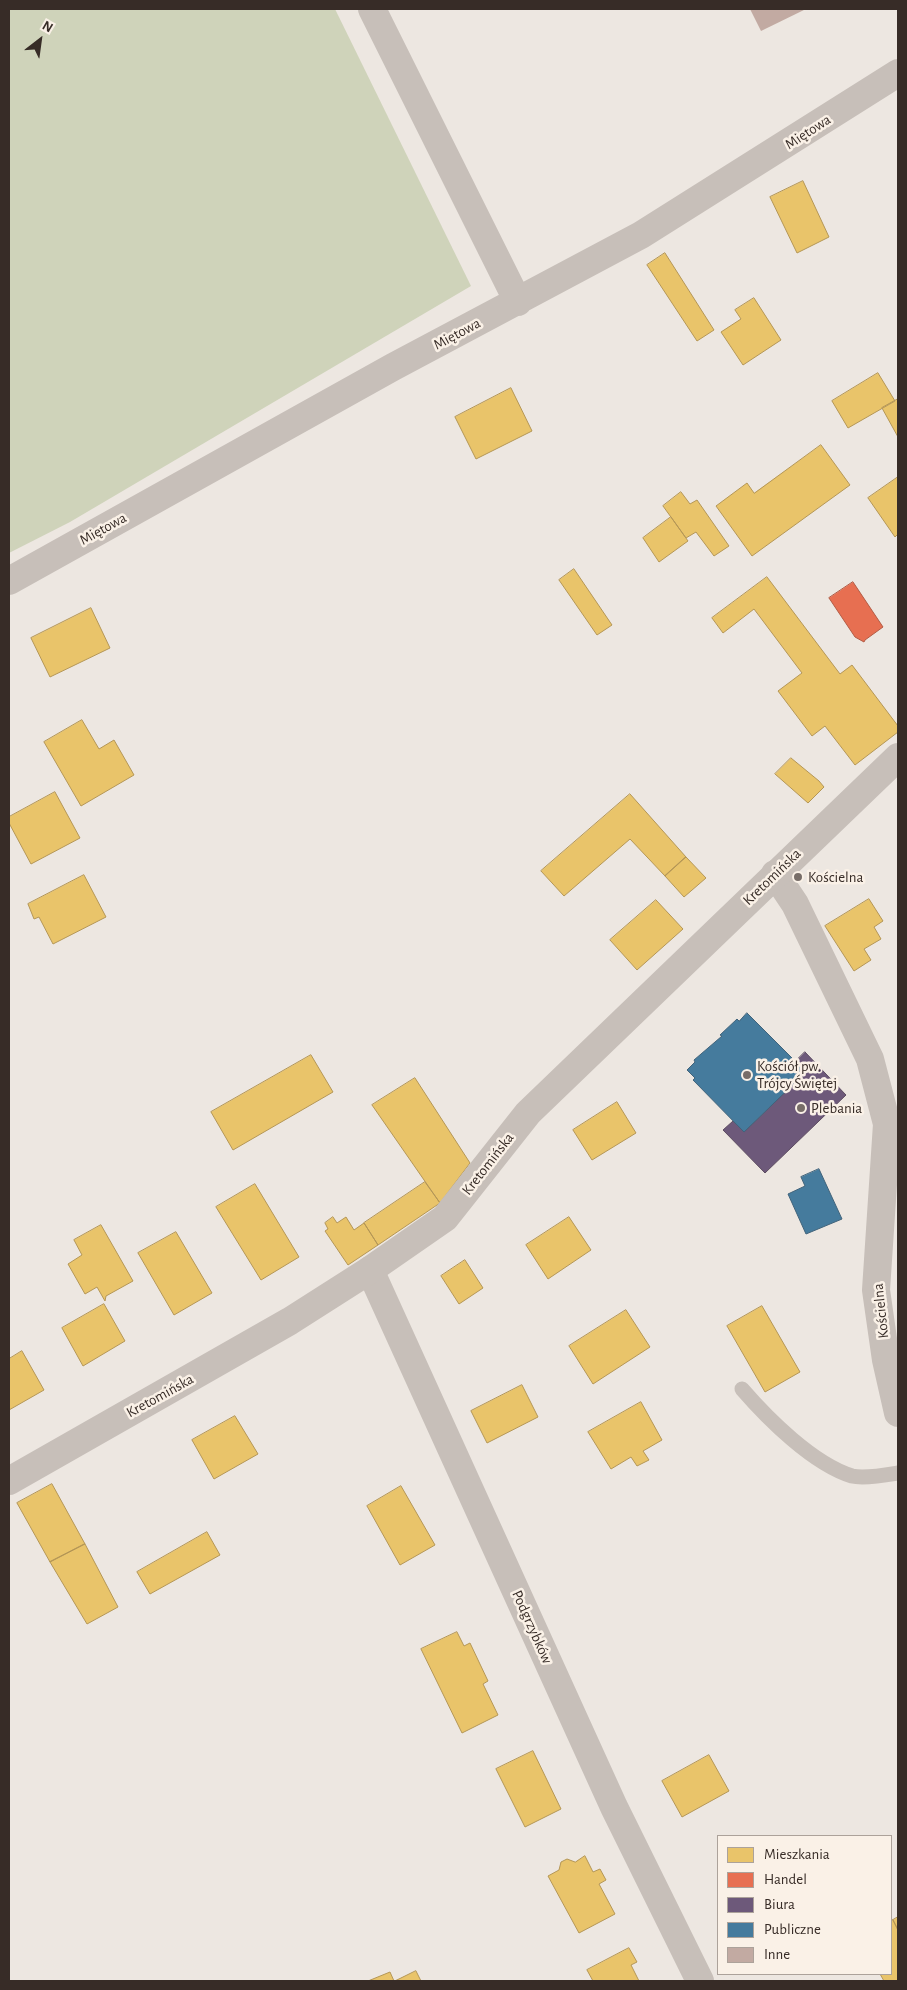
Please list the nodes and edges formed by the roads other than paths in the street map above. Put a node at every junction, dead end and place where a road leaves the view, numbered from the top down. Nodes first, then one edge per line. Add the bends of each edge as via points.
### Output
1 (372, 9) edge
2 (898, 74) edge
3 (518, 302) junction
4 (9, 581) edge
5 (898, 757) edge
6 (775, 874) junction
7 (370, 1270) junction
8 (742, 1388) dead end
9 (898, 1413) edge
10 (898, 1474) edge
11 (9, 1481) edge
12 (700, 1981) edge

1 - 3 street
2 - 3 street, Miętowa via 641,235
3 - 4 street, Miętowa
5 - 6 street, Kretomińska
6 - 7 street, Kretomińska via 528,1112 446,1218
6 - 9 street, Kościelna via 795,904 870,1058 887,1124 876,1290
7 - 11 street, Kretomińska via 239,1352
7 - 12 street, Podgrzybków via 614,1808
8 - 10 lane via 761,1412 828,1464 854,1476

